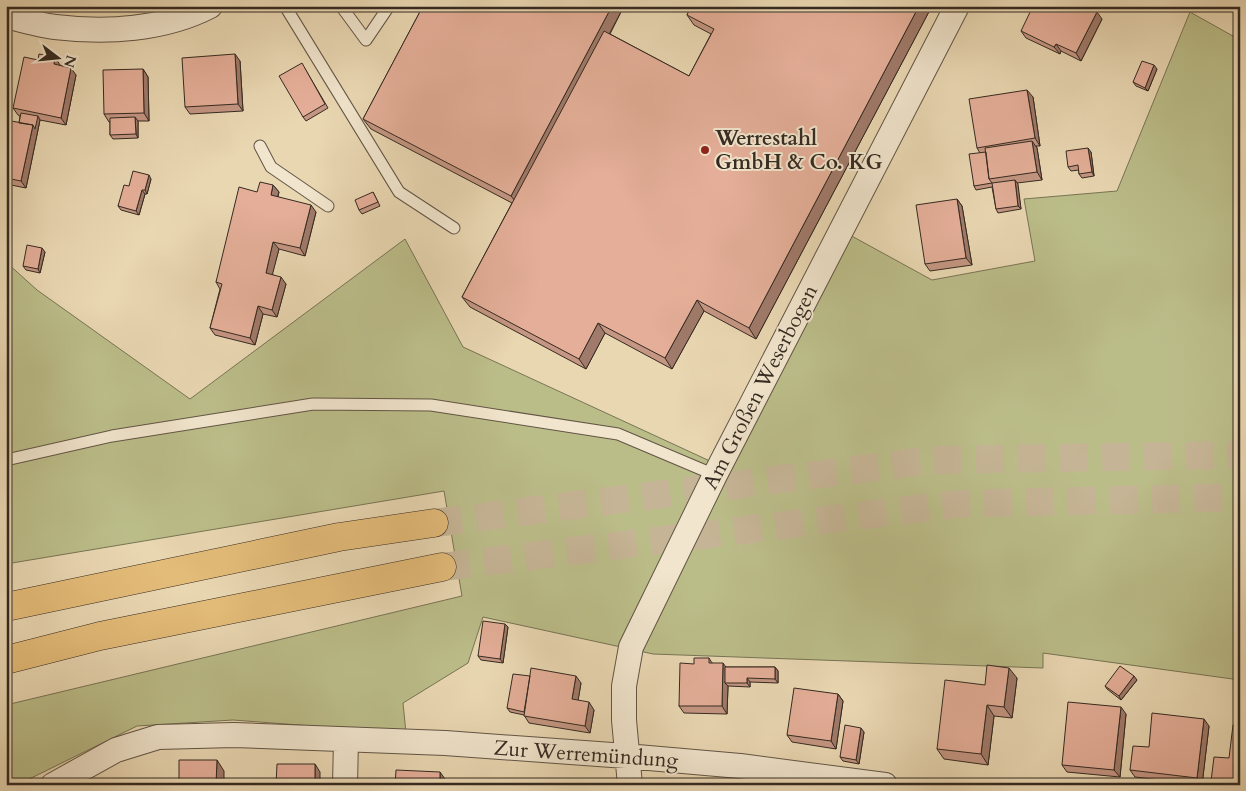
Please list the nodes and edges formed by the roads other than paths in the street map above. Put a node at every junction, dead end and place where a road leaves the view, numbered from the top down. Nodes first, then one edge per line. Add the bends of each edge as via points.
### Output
1 (210, 6) edge
2 (285, 6) edge
3 (341, 6) edge
4 (389, 6) edge
5 (957, 6) edge
6 (6, 16) edge
7 (260, 146) dead end
8 (328, 206) dead end
9 (454, 228) dead end
10 (6, 460) edge
11 (715, 475) junction
12 (434, 523) tunnel mouth
13 (442, 567) tunnel mouth
14 (6, 607) edge
15 (6, 660) edge
16 (346, 740) junction
17 (626, 756) junction
18 (54, 785) edge
19 (345, 785) edge
20 (630, 785) edge
21 (885, 785) edge

1 - 6 street via 192,15 155,25 104,29 55,27
2 - 9 lane via 399,192
3 - 4 lane via 366,40
5 - 11 street, Am Großen Weserbogen
7 - 8 lane via 270,167
10 - 11 lane via 112,436 313,404 431,404 618,434
11 - 17 street, Am Großen Weserbogen via 631,647 624,686
12 - 14 highway via 339,537
13 - 15 highway via 100,636
16 - 17 street, Zur Werremündung via 445,743
16 - 18 street, Zur Werremündung via 234,734 158,737 116,750
16 - 19 street
17 - 20 street, Am Großen Weserbogen
17 - 21 street, Zur Werremündung via 740,766

